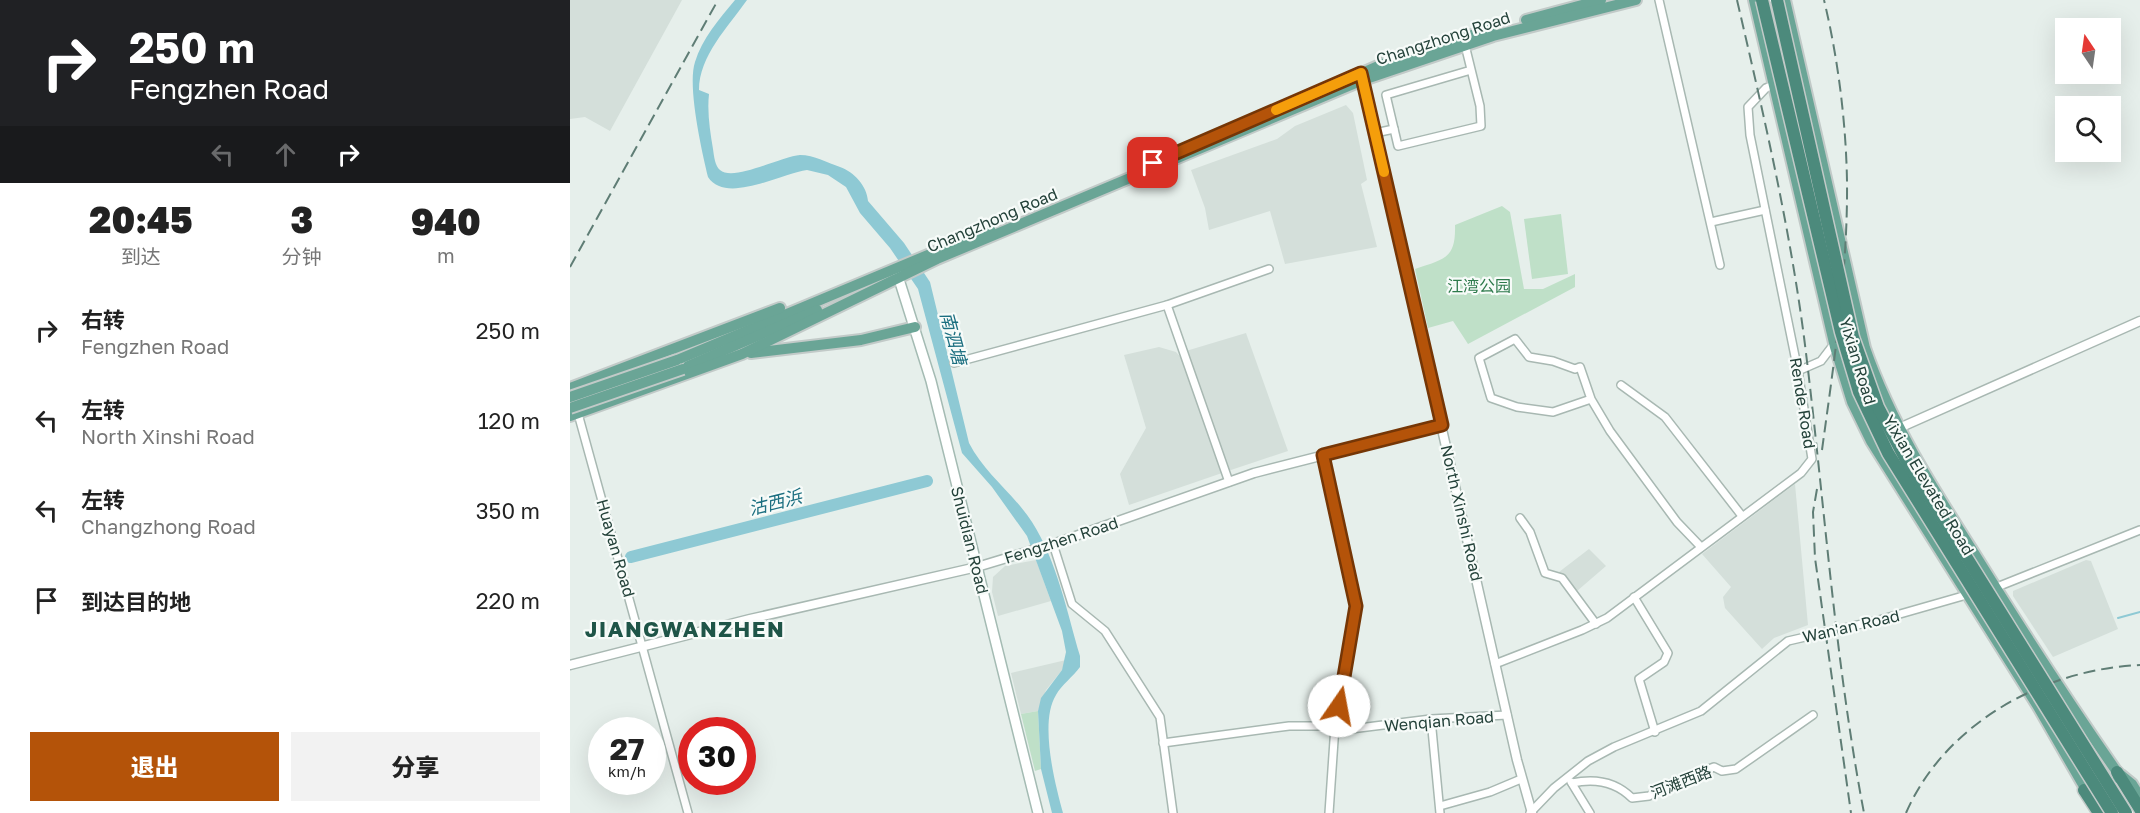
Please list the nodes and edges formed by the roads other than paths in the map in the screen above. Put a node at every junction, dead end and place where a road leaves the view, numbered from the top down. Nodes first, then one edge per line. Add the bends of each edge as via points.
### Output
1 (1601, 0) edge
2 (1636, 0) edge
3 (1659, 0) edge
4 (1754, 0) edge
5 (1762, 0) edge
6 (1777, 0) edge
7 (1785, 0) edge
8 (1465, 45) junction
9 (1471, 70) junction
10 (1801, 76) junction
11 (1362, 77) junction
12 (1773, 85) junction
13 (1394, 129) junction
14 (1375, 133) junction
15 (1765, 210) junction
16 (1711, 222) junction
17 (1720, 265) dead end
18 (1269, 269) dead end
19 (903, 270) junction
20 (868, 292) junction
21 (1167, 305) junction
22 (2140, 321) edge
23 (915, 327) junction
24 (1834, 344) junction
25 (742, 354) junction
26 (954, 363) dead end
27 (680, 364) junction
28 (1798, 370) junction
29 (1621, 385) dead end
30 (570, 390) edge
31 (1592, 399) junction
32 (573, 412) edge
33 (1442, 425) junction
34 (1898, 429) junction
35 (1872, 441) junction
36 (1323, 455) junction
37 (1229, 482) junction
38 (1742, 516) junction
39 (1520, 518) dead end
40 (2140, 530) edge
41 (1050, 545) junction
42 (1701, 547) junction
43 (977, 567) junction
44 (1995, 588) junction
45 (1967, 595) junction
46 (1634, 597) junction
47 (1596, 624) junction
48 (643, 645) junction
49 (1495, 664) junction
50 (570, 665) edge
51 (2060, 691) junction
52 (2037, 705) junction
53 (1507, 715) junction
54 (1813, 715) dead end
55 (1431, 719) junction
56 (1335, 729) junction
57 (1655, 732) junction
58 (1163, 743) junction
59 (2117, 772) junction
60 (1521, 779) junction
61 (1570, 780) junction
62 (2085, 790) junction
63 (2138, 802) edge
64 (1440, 809) edge
65 (688, 813) edge
66 (1038, 813) edge
67 (1173, 813) edge
68 (1329, 813) edge
69 (1531, 813) edge
70 (1590, 813) edge
71 (2092, 813) edge
72 (2099, 813) edge
73 (2105, 813) edge
74 (2112, 813) edge
75 (2126, 813) edge
76 (2136, 813) edge

1 - 11 main road, Changzhong Road via 1467,35
2 - 8 main road, Changzhong Road
3 - 16 street
4 - 12 main road, Yixian Road
5 - 74 highway, Yixian Elevated Road, bridge via 1840,332 1867,412 1887,453
6 - 75 highway, Yixian Elevated Road, bridge via 1853,337 1878,407 1907,462
7 - 10 main road, Yixian Road
8 - 9 street
8 - 11 main road, Changzhong Road
9 - 13 street via 1386,95
9 - 13 street via 1481,126 1398,146
10 - 12 street, Rende Road
10 - 34 main road, Yixian Road via 1865,348
11 - 14 street, North Xinshi Road
11 - 19 main road, Changzhong Road
12 - 15 street, Rende Road via 1748,107
12 - 24 main road, Yixian Road
13 - 14 street
14 - 33 street, North Xinshi Road
15 - 16 street
15 - 28 street, Rende Road
16 - 17 street
18 - 21 street
19 - 20 main road, Changzhong Road
19 - 23 main road, Shuidian Road
19 - 27 main road, Changzhong Road
19 - 30 main road, Changzhong Road via 873,270
20 - 25 main road, Changzhong Road
20 - 27 main road, Changzhong Road via 853,294
21 - 26 street
21 - 37 street
22 - 34 street
23 - 25 main road via 861,340
23 - 43 main road, Shuidian Road
24 - 28 street via 1821,361
24 - 35 main road, Yixian Road via 1852,402
25 - 32 main road, Changzhong Road
27 - 30 main road, Changzhong Road, bridge
27 - 32 main road, Changzhong Road, bridge
28 - 38 street, Rende Road via 1812,459 1801,473
29 - 38 street via 1665,417
30 - 32 street, Huayan Road
31 - 31 street via 1580,367 1529,357 1515,339 1479,358 1491,398 1517,407 1553,412
31 - 42 street via 1610,432
32 - 48 street, Huayan Road
33 - 36 street, Fengzhen Road
33 - 49 street, North Xinshi Road
34 - 35 street
34 - 44 main road, Yixian Road
35 - 45 main road, Yixian Road
36 - 37 street, Fengzhen Road
36 - 56 street via 1356,606
37 - 41 street, Fengzhen Road
38 - 42 street, Rende Road
39 - 47 street via 1530,532 1545,573 1562,578
40 - 44 street, Wan'an Road
41 - 43 street, Fengzhen Road
41 - 58 street via 1072,604 1105,631 1160,717
42 - 46 street, Rende Road
43 - 48 street, Fengzhen Road
43 - 66 main road, Shuidian Road
44 - 45 street, Wan'an Road
44 - 51 main road, Yixian Road
45 - 52 main road, Yixian Road
45 - 57 street, Wan'an Road via 1879,621 1788,641 1701,711
46 - 47 street, Rende Road
46 - 57 street via 1668,653 1664,662 1639,680
47 - 49 street, Rende Road
48 - 50 street, Fengzhen Road
48 - 65 street, Huayan Road
49 - 53 street, North Xinshi Road
51 - 52 main road via 2043,691 2036,698
51 - 59 main road, Yixian Road
52 - 62 main road, Yixian Road
53 - 55 street, Wenqian Road
53 - 60 street, North Xinshi Road
54 - 61 street, 河滩西路 via 1736,769 1722,771 1714,767 1649,796 1632,798 1625,790 1604,781
55 - 56 street, Wenqian Road
55 - 64 street
56 - 58 street, Wenqian Road via 1290,726
56 - 68 street
57 - 61 street, Wan'an Road via 1598,755
58 - 67 street
59 - 63 highway
59 - 76 main road, Yixian Road via 2120,787
60 - 64 street
60 - 69 street, North Xinshi Road
61 - 69 street, Wan'an Road
61 - 70 street
62 - 71 main road
62 - 72 highway
62 - 73 main road, Yixian Road

